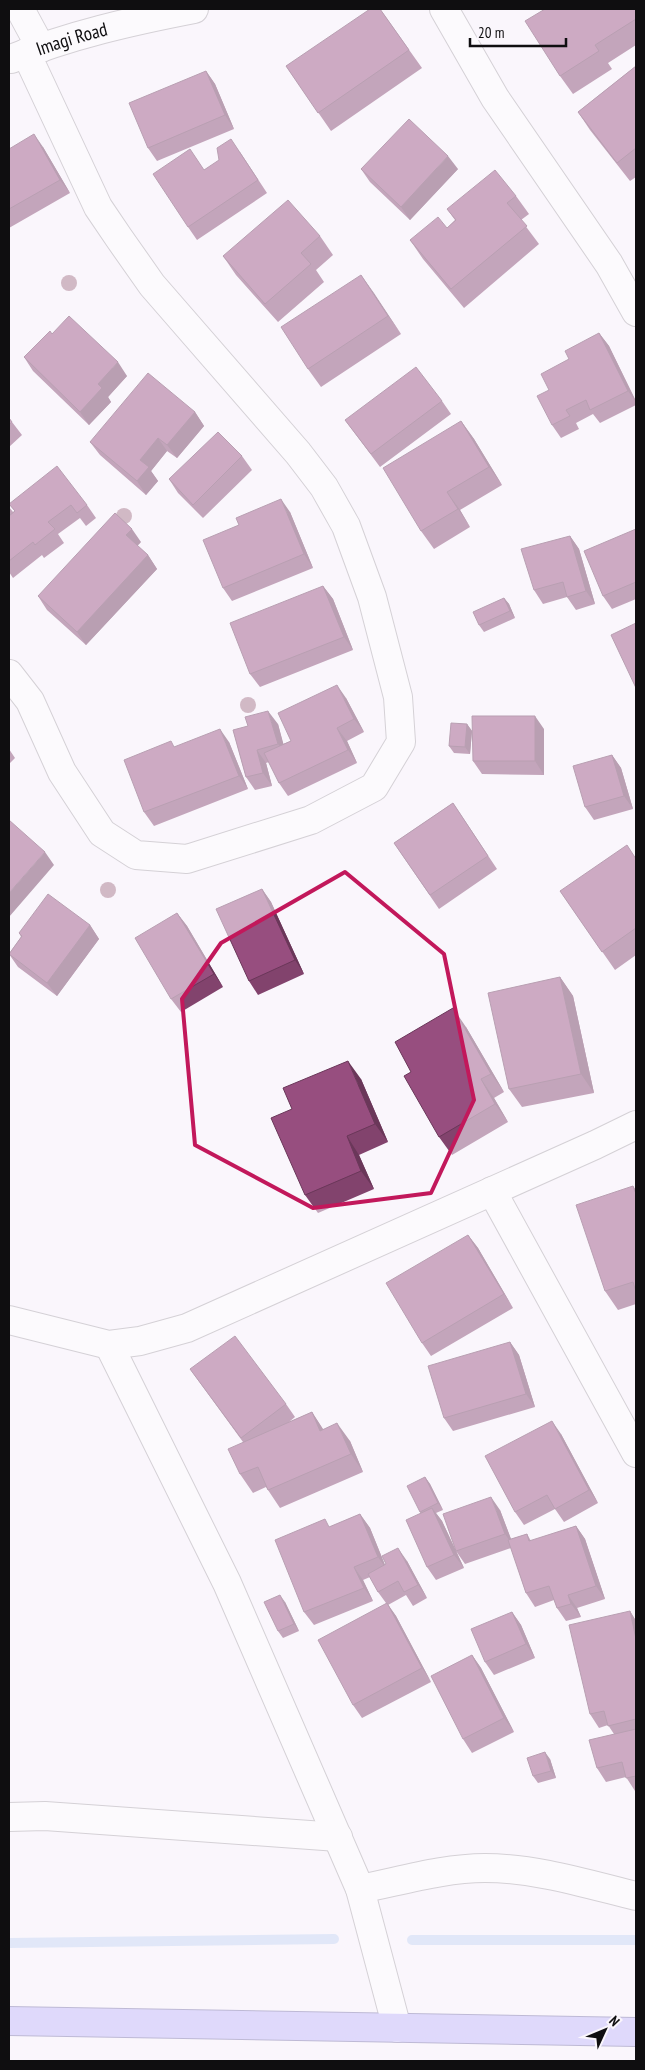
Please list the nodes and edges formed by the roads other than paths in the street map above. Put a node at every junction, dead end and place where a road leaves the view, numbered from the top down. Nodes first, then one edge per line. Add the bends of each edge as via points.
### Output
1 (20, 9) edge
2 (194, 9) edge
3 (444, 9) edge
4 (25, 53) edge
5 (636, 312) edge
6 (9, 674) edge
7 (636, 1125) edge
8 (492, 1191) junction
9 (9, 1320) edge
10 (109, 1345) junction
11 (636, 1453) edge
12 (9, 1817) edge
13 (338, 1837) junction
14 (360, 1889) junction
15 (636, 1896) edge
16 (9, 2021) edge
17 (397, 2028) junction
18 (636, 2032) edge

1 - 4 street
2 - 4 street, Imagi Road via 128,22
3 - 5 street via 495,98 609,264
4 - 6 street via 98,207 119,238 152,285 298,453 324,487 346,526 372,597 398,697 401,742 374,787 311,820 187,859 136,855 102,833 62,772 30,701
7 - 8 street
8 - 10 street via 186,1328
8 - 11 street
9 - 10 street
10 - 13 street via 227,1583
12 - 13 street via 45,1816
13 - 14 street
14 - 15 street via 438,1873 485,1868 545,1874
14 - 17 street
16 - 17 highway
17 - 18 highway

